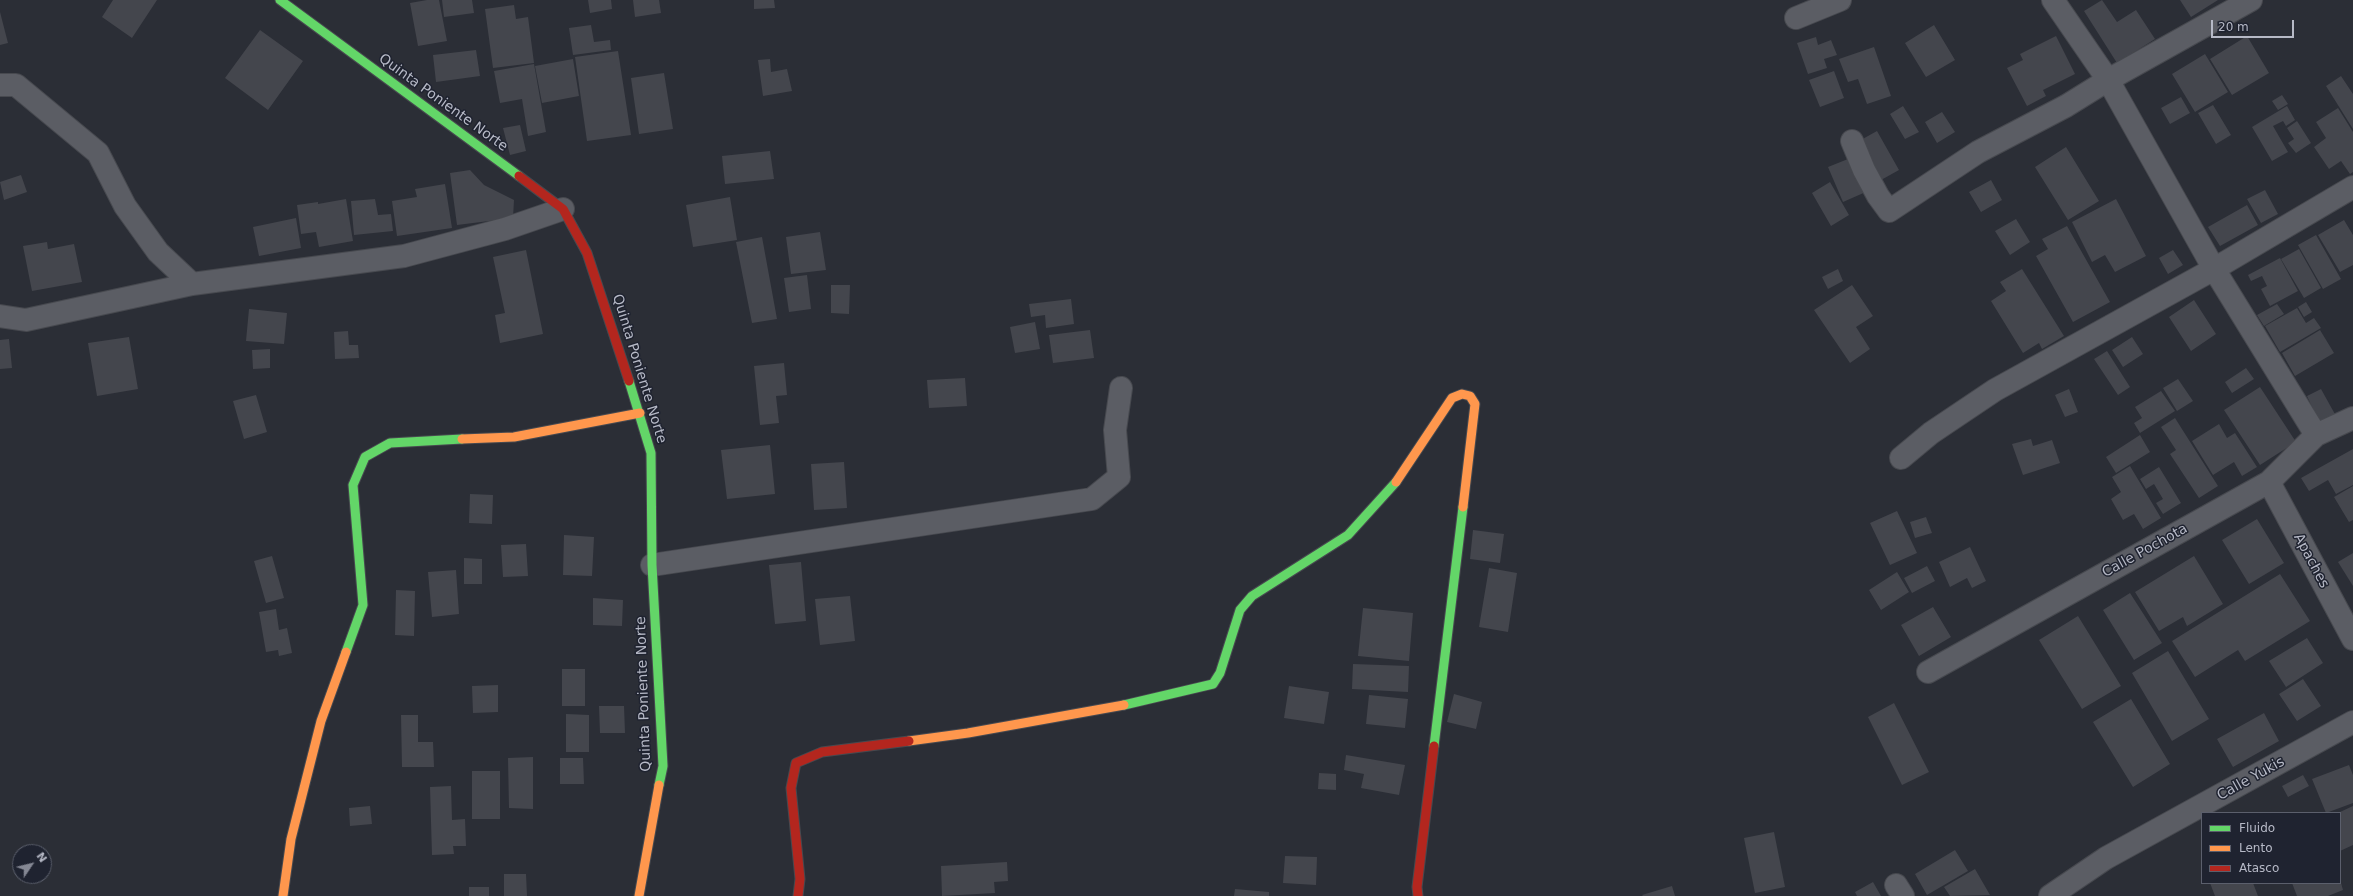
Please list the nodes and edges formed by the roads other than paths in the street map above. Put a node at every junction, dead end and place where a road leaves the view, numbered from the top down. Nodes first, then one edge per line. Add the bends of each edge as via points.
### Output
1 (280, 0) edge
2 (1840, 0) edge
3 (2053, 0) edge
4 (2251, 0) edge
5 (1796, 18) dead end
6 (2108, 80) junction
7 (0, 85) edge
8 (1852, 141) dead end
9 (2353, 187) edge
10 (563, 209) junction
11 (2214, 269) junction
12 (192, 284) junction
13 (0, 316) edge
14 (1121, 388) dead end
15 (640, 413) junction
16 (2353, 418) edge
17 (2316, 435) junction
18 (1901, 458) dead end
19 (2269, 482) junction
20 (652, 565) junction
21 (2353, 639) edge
22 (1928, 672) dead end
23 (2353, 722) edge
24 (283, 896) edge
25 (639, 896) edge
26 (798, 896) edge
27 (1418, 896) edge
28 (2050, 896) edge

1 - 10 street, Quinta Poniente Norte
2 - 5 street
3 - 6 street
4 - 6 street
6 - 8 street via 2066,106 1978,152 1889,211 1864,170
6 - 11 street
7 - 12 street via 16,86 98,153 125,206 158,252
9 - 11 street
10 - 12 street via 505,229 404,256
10 - 15 street, Quinta Poniente Norte via 587,252
11 - 17 street
11 - 18 street via 1994,390 1931,433
12 - 13 street via 26,320
14 - 20 street via 1115,430 1119,477 1092,499
15 - 20 street, Quinta Poniente Norte via 651,453
15 - 24 street via 514,437 390,443 365,458 353,485 363,605 321,721 291,839
16 - 17 street, Calle Pochota
17 - 19 street, Calle Pochota
19 - 21 street, Apaches
19 - 22 street, Calle Pochota
20 - 25 street, Quinta Poniente Norte via 663,766
23 - 28 street, Calle Yukis via 2106,858
26 - 27 street via 800,879 791,788 796,763 822,752 975,732 1112,708 1212,684 1220,673 1240,610 1252,596 1348,534 1390,490 1452,398 1462,394 1470,396 1475,404

